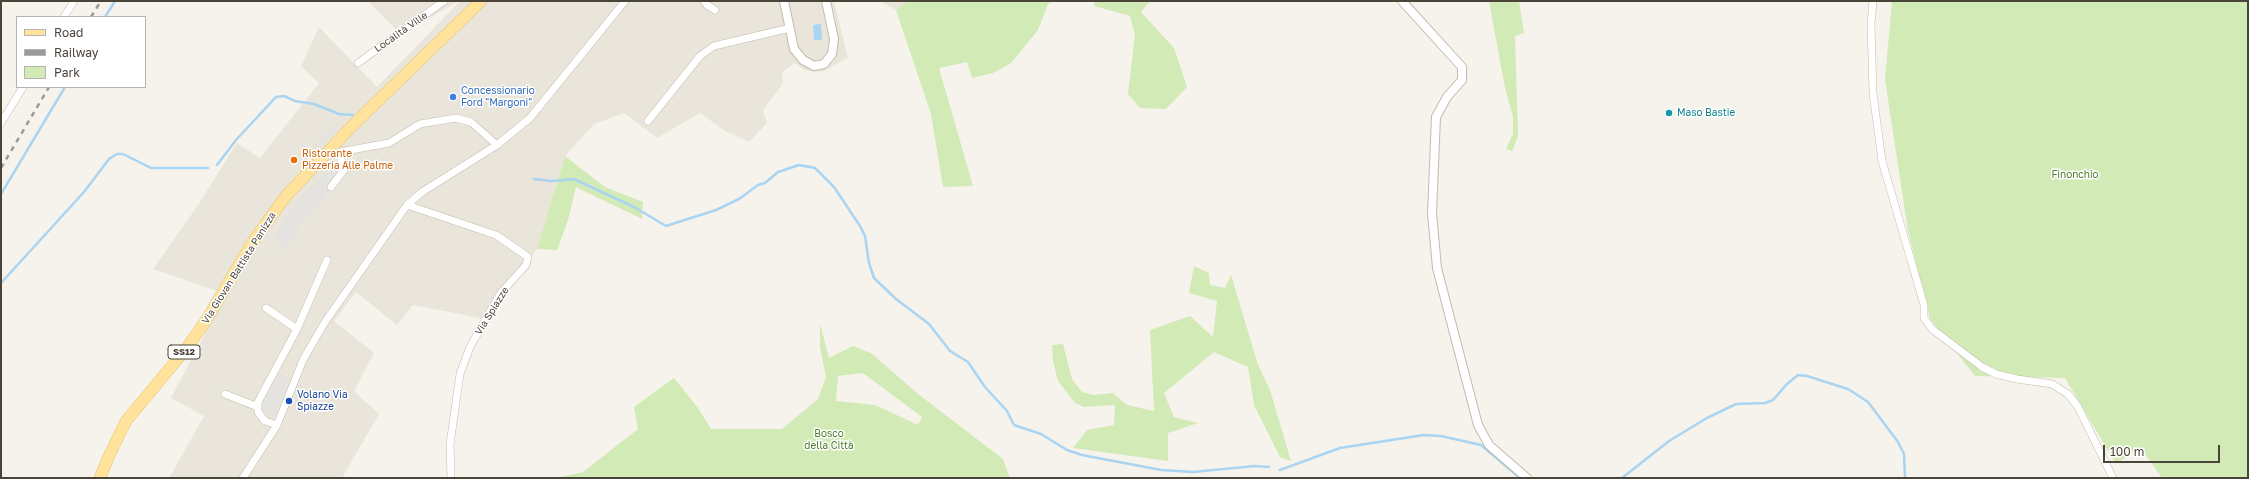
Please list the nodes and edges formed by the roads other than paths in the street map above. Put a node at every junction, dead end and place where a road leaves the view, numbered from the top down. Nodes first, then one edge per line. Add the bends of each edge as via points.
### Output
1 (74, 1) edge
2 (444, 1) edge
3 (473, 1) edge
4 (480, 1) edge
5 (625, 1) edge
6 (704, 1) edge
7 (784, 1) edge
8 (826, 1) edge
9 (1402, 1) edge
10 (1873, 1) edge
11 (715, 10) dead end
12 (65, 16) edge
13 (790, 28) junction
14 (442, 38) junction
15 (358, 63) dead end
16 (22, 88) edge
17 (648, 121) dead end
18 (1, 123) edge
19 (497, 145) junction
20 (340, 152) dead end
21 (341, 160) dead end
22 (331, 187) dead end
23 (407, 205) junction
24 (328, 260) dead end
25 (266, 308) dead end
26 (297, 328) junction
27 (225, 394) dead end
28 (258, 407) junction
29 (277, 425) junction
30 (100, 478) edge
31 (243, 478) edge
32 (451, 478) edge
33 (1526, 478) edge
34 (2113, 478) edge

1 - 12 street
2 - 15 street, Località Ville
3 - 14 street
4 - 14 main road, Via Giovan Battista Panizza / SS12
5 - 19 street via 530,118
6 - 11 street
7 - 13 street
8 - 13 street via 834,39 832,54 824,64 814,66 803,60 794,49
9 - 33 street via 1462,67 1462,80 1436,117 1432,213 1437,268 1478,425 1489,445
10 - 34 street via 1873,93 1882,161 1924,305 1924,318 1932,329 1982,367 2016,379 2052,384 2068,394 2078,407
13 - 17 street via 714,46 700,56
14 - 30 main road, Via Giovan Battista Panizza / SS12 via 350,128 286,196 252,243 186,350 138,405 118,436
16 - 18 street
19 - 20 street via 471,122 456,118 420,124 389,143
19 - 23 street via 422,192
21 - 22 street via 344,170
23 - 29 street via 330,316 303,360
23 - 32 street, Via Spiazze via 496,235 528,257 526,265 500,294 470,346 462,367 450,444
24 - 26 street
25 - 26 street
26 - 28 street via 258,402
27 - 28 street
28 - 29 street via 258,412 265,421
29 - 31 street

